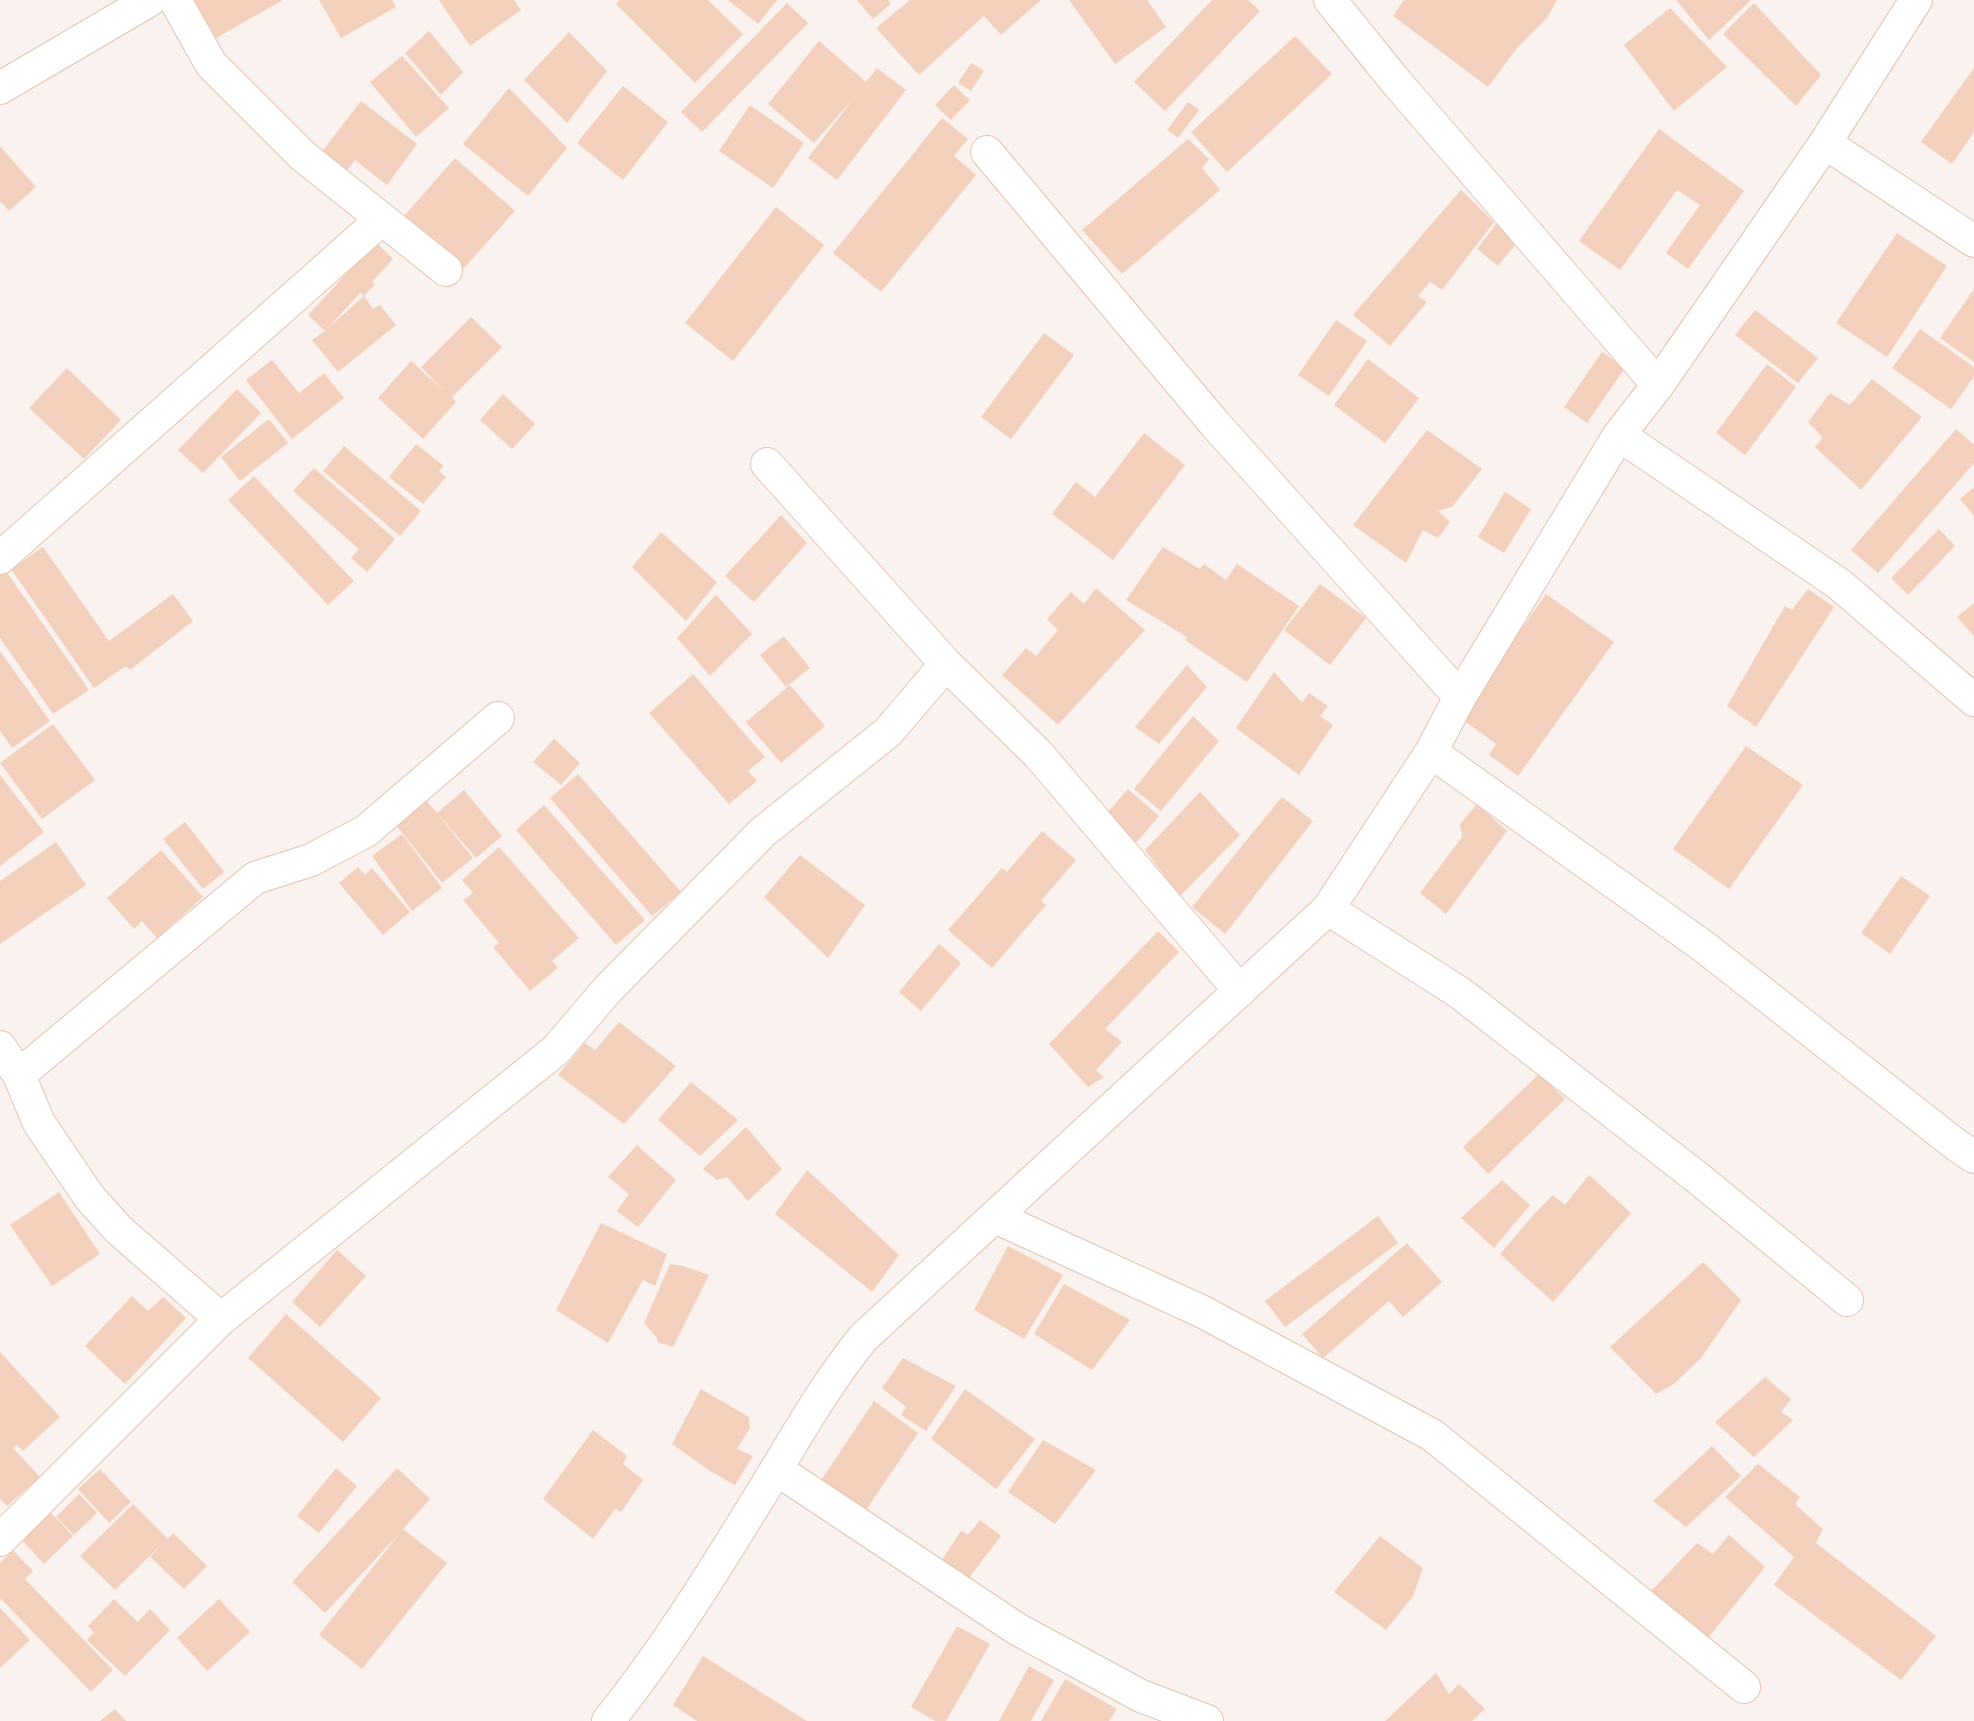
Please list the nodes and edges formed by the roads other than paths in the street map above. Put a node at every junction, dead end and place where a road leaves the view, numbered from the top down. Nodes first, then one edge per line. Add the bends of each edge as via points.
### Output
1 (150, 0) edge
2 (175, 0) edge
3 (1330, 0) edge
4 (1916, 0) edge
5 (0, 88) edge
6 (1825, 143) junction
7 (987, 152) dead end
8 (382, 219) junction
9 (1974, 241) edge
10 (446, 270) dead end
11 (1658, 385) junction
12 (1619, 435) junction
13 (766, 464) dead end
14 (0, 558) edge
15 (946, 663) junction
16 (1460, 697) junction
17 (1974, 700) edge
18 (498, 718) dead end
19 (1431, 752) junction
20 (1328, 909) junction
21 (1239, 991) junction
22 (0, 1047) edge
23 (19, 1075) junction
24 (1974, 1157) edge
25 (995, 1217) junction
26 (1847, 1300) dead end
27 (221, 1319) junction
28 (776, 1469) junction
29 (0, 1540) edge
30 (1744, 1687) dead end
31 (608, 1721) edge
32 (1207, 1721) edge

1 - 5 street
2 - 8 street via 211,64 303,156
3 - 11 street via 1396,83
4 - 6 street
6 - 9 street
6 - 11 street
7 - 16 street via 1215,424
8 - 10 street
8 - 14 street
11 - 12 street
12 - 16 street
12 - 17 street via 1839,584
13 - 15 street
15 - 21 street via 1038,754
15 - 27 street via 888,732 763,832 608,989 555,1050
16 - 19 street
18 - 23 street via 366,831 311,860 255,878
19 - 20 street
19 - 24 street via 1703,946
20 - 21 street
20 - 26 street via 1460,993
21 - 25 street
22 - 23 street
23 - 27 street via 39,1123 90,1198 119,1230
25 - 28 street via 863,1338 840,1366
25 - 30 street via 1201,1311 1432,1435
27 - 29 street
28 - 31 street via 640,1681
28 - 32 street via 1017,1629 1141,1695

